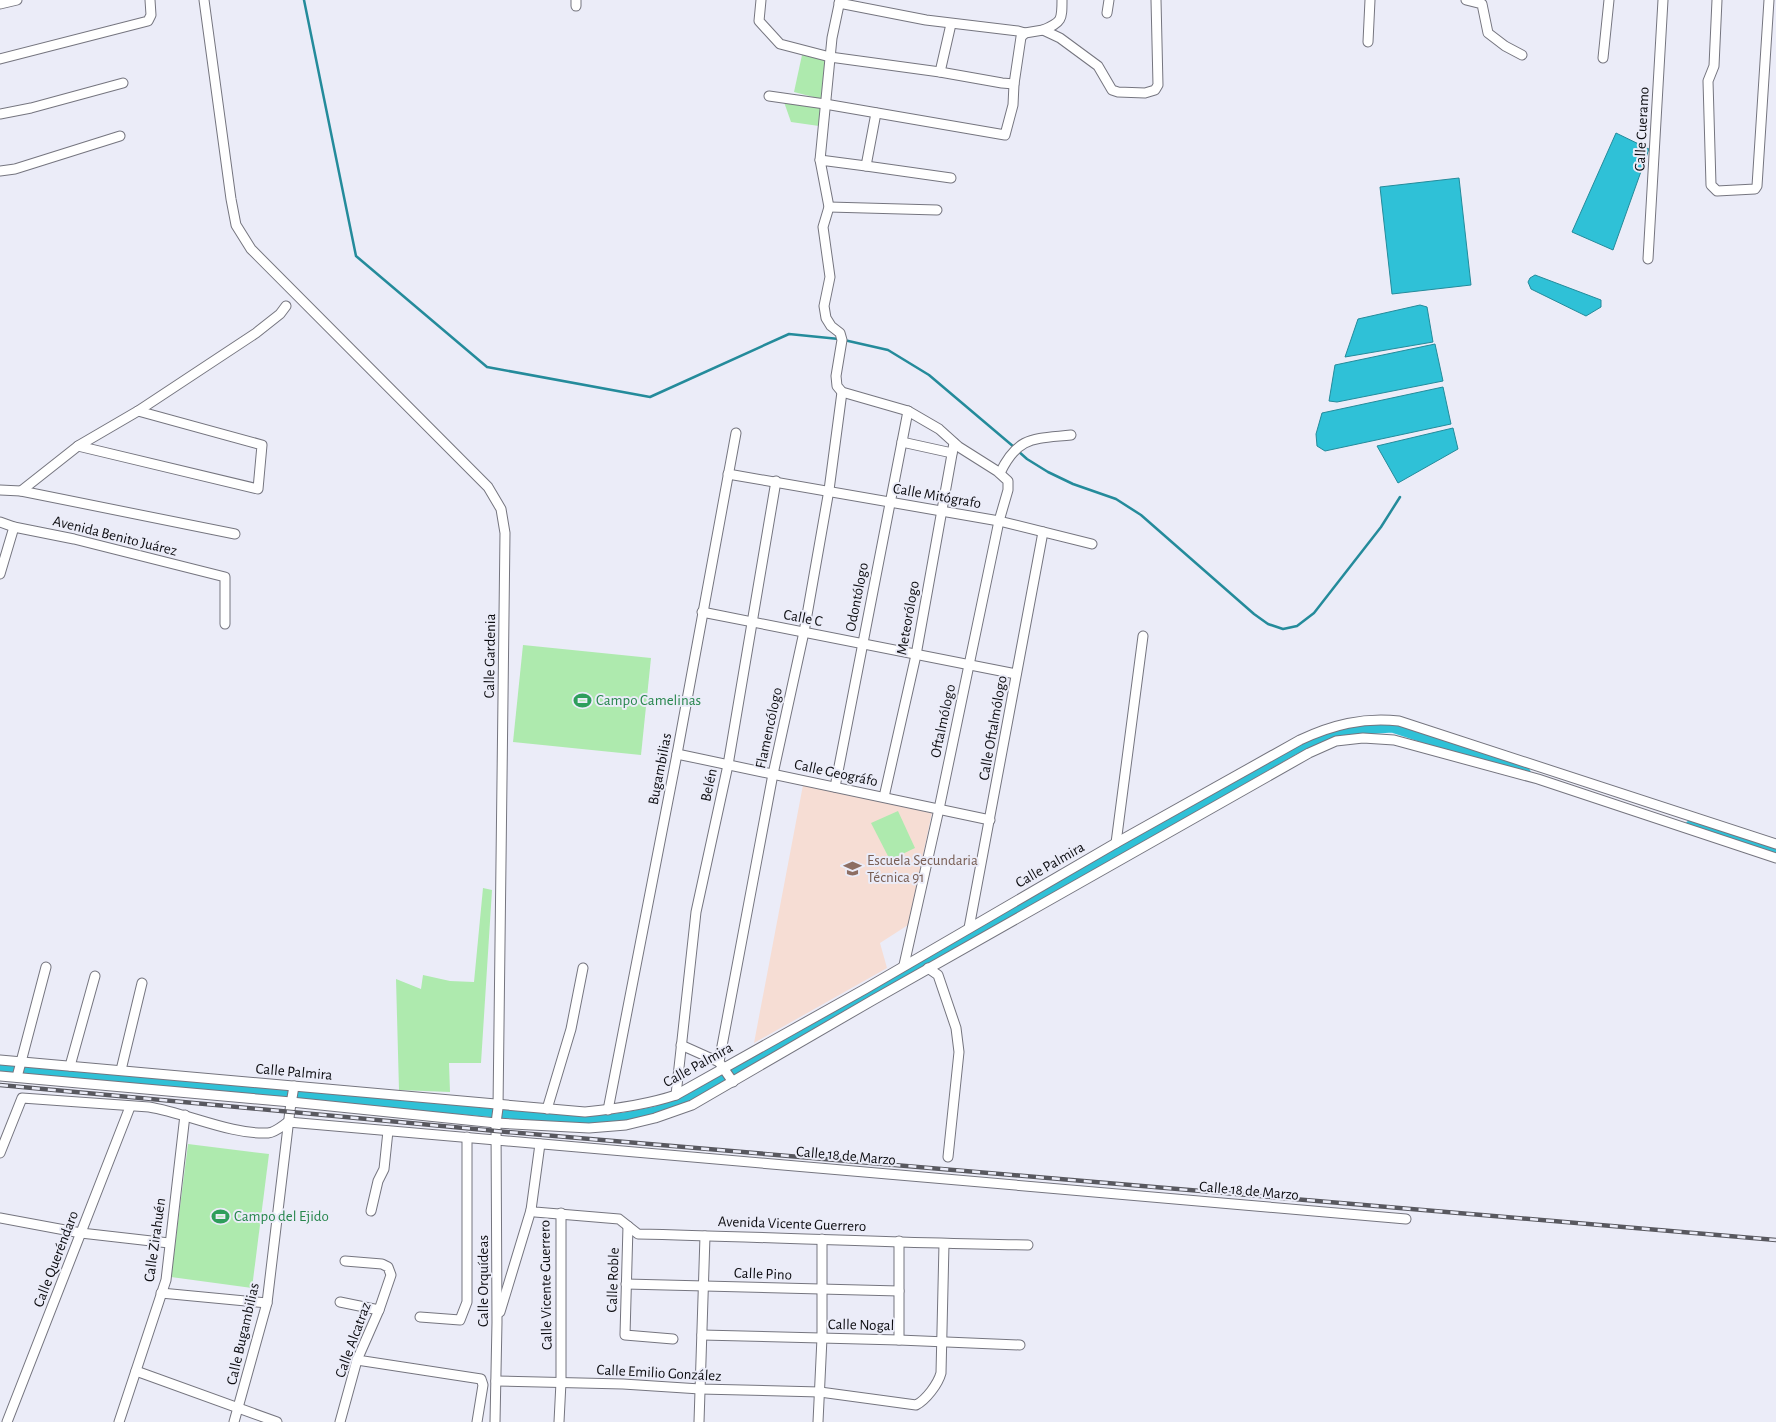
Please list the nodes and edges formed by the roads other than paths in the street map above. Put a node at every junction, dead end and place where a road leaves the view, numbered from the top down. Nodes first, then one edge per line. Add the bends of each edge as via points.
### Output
1 (17, 0) edge
2 (150, 0) edge
3 (204, 0) edge
4 (761, 0) edge
5 (1062, 0) edge
6 (1109, 0) edge
7 (1156, 0) edge
8 (1370, 0) edge
9 (1466, 0) edge
10 (1609, 0) edge
11 (1663, 0) edge
12 (1717, 0) edge
13 (1769, 0) edge
14 (839, 1) edge
15 (0, 4) edge
16 (1106, 13) dead end
17 (951, 24) junction
18 (1043, 30) junction
19 (1025, 33) junction
20 (1368, 42) dead end
21 (1522, 55) dead end
22 (830, 57) junction
23 (1603, 58) dead end
24 (0, 59) edge
25 (940, 72) junction
26 (123, 83) dead end
27 (1014, 84) junction
28 (769, 96) dead end
29 (826, 104) junction
30 (876, 113) junction
31 (0, 114) edge
32 (120, 136) dead end
33 (820, 160) junction
34 (866, 166) junction
35 (0, 171) edge
36 (951, 178) dead end
37 (829, 207) junction
38 (937, 210) dead end
39 (1648, 259) dead end
40 (286, 306) dead end
41 (842, 392) junction
42 (138, 411) junction
43 (908, 412) junction
44 (736, 433) dead end
45 (1071, 435) dead end
46 (902, 442) junction
47 (954, 443) junction
48 (78, 446) junction
49 (952, 453) junction
50 (728, 474) junction
51 (1000, 474) junction
52 (776, 481) junction
53 (0, 490) edge
54 (829, 490) junction
55 (21, 491) junction
56 (890, 501) junction
57 (941, 510) junction
58 (999, 521) junction
59 (0, 522) edge
60 (14, 527) junction
61 (1043, 532) junction
62 (235, 534) dead end
63 (1092, 544) dead end
64 (0, 574) edge
65 (702, 612) junction
66 (752, 622) junction
67 (225, 624) dead end
68 (804, 632) junction
69 (1143, 636) dead end
70 (862, 644) junction
71 (916, 654) junction
72 (969, 665) junction
73 (1016, 674) junction
74 (677, 754) junction
75 (728, 765) junction
76 (773, 774) junction
77 (835, 787) junction
78 (884, 797) junction
79 (939, 809) junction
80 (990, 820) junction
81 (1116, 843) junction
82 (1776, 844) edge
83 (1776, 858) edge
84 (969, 928) junction
85 (904, 966) junction
86 (46, 967) dead end
87 (583, 968) dead end
88 (928, 968) junction
89 (95, 976) dead end
90 (142, 983) dead end
91 (869, 995) junction
92 (681, 1045) junction
93 (0, 1060) edge
94 (20, 1062) junction
95 (70, 1066) junction
96 (121, 1070) junction
97 (132, 1072) junction
98 (727, 1072) junction
99 (0, 1076) edge
100 (17, 1077) junction
101 (128, 1087) junction
102 (294, 1087) junction
103 (676, 1095) junction
104 (291, 1101) junction
105 (498, 1106) junction
106 (130, 1107) junction
107 (547, 1109) junction
108 (608, 1110) junction
109 (186, 1115) junction
110 (288, 1122) junction
111 (496, 1122) junction
112 (388, 1131) junction
113 (467, 1138) junction
114 (497, 1140) junction
115 (540, 1144) junction
116 (0, 1153) edge
117 (948, 1157) dead end
118 (531, 1210) junction
119 (371, 1211) dead end
120 (561, 1213) junction
121 (0, 1218) edge
122 (1406, 1219) dead end
123 (628, 1226) junction
124 (81, 1233) junction
125 (705, 1236) junction
126 (822, 1239) junction
127 (899, 1241) junction
128 (169, 1243) junction
129 (944, 1244) junction
130 (1028, 1245) dead end
131 (346, 1261) dead end
132 (626, 1284) junction
133 (704, 1286) junction
134 (822, 1289) junction
135 (899, 1291) junction
136 (161, 1293) junction
137 (340, 1302) dead end
138 (267, 1303) junction
139 (379, 1310) junction
140 (420, 1317) dead end
141 (497, 1322) junction
142 (702, 1335) junction
143 (822, 1338) junction
144 (673, 1339) dead end
145 (899, 1340) junction
146 (942, 1342) junction
147 (1020, 1345) dead end
148 (357, 1360) junction
149 (136, 1371) junction
150 (496, 1381) junction
151 (561, 1382) junction
152 (700, 1389) junction
153 (820, 1392) junction
154 (239, 1408) junction
155 (0, 1420) edge
156 (6, 1422) edge
157 (119, 1422) edge
158 (234, 1422) edge
159 (277, 1422) edge
160 (340, 1422) edge
161 (477, 1422) edge
162 (495, 1422) edge
163 (559, 1422) edge
164 (699, 1422) edge
165 (818, 1422) edge

1 - 15 street
2 - 24 street via 148,20
3 - 105 street, Calle Gardenia via 236,225 251,249 290,290 488,487 501,509 505,533
4 - 22 street via 759,21 780,44
5 - 18 street via 1062,16 1057,24
6 - 16 street
7 - 18 street via 1158,85 1155,90 1145,93 1112,90 1098,66 1060,38
8 - 20 street
9 - 21 street via 1482,4 1488,33
10 - 23 street
11 - 39 street, Calle Cueramo
12 - 13 street via 1714,66 1708,81 1711,185 1717,191 1755,189 1757,186
14 - 17 street
14 - 22 street
17 - 19 street
17 - 25 street
18 - 19 street
19 - 27 street
22 - 25 street
22 - 29 street
25 - 27 street
26 - 31 street
27 - 30 street via 1013,105 1005,136
28 - 29 street
29 - 30 street
29 - 33 street
30 - 34 street
32 - 35 street
33 - 34 street
33 - 37 street
34 - 36 street
37 - 38 street
37 - 41 street, Flamencólogo via 823,227 830,277 824,306 826,318 842,340 836,376 836,386
40 - 42 street via 256,333
41 - 43 street
41 - 54 street, Flamencólogo
42 - 48 street
42 - 48 street via 262,445 258,489
43 - 46 street, Odontólogo
43 - 47 street via 939,429
44 - 50 street, Bugambilias
45 - 51 street via 1028,440 1008,459
46 - 49 street
46 - 56 street, Odontólogo
47 - 49 street, Meteorólogo
47 - 51 street
48 - 55 street
49 - 57 street, Meteorólogo
50 - 52 street, Calle Mitógrafo
50 - 65 street, Bugambilias
51 - 58 street, Oftalmólogo via 1008,481 1008,490
52 - 54 street, Calle Mitógrafo
52 - 66 street, Belén
53 - 55 street
54 - 56 street, Calle Mitógrafo
54 - 68 street, Flamencólogo
55 - 62 street
56 - 57 street, Calle Mitógrafo
56 - 70 street, Odontólogo
57 - 58 street, Calle Mitógrafo
57 - 71 street, Meteorólogo
58 - 61 street, Calle Mitógrafo
58 - 72 street, Oftalmólogo
59 - 60 street, Avenida Benito Juárez
60 - 64 street
60 - 67 street, Avenida Benito Juárez via 225,577
61 - 63 street, Calle Mitógrafo
61 - 73 street, Calle Oftalmólogo
65 - 66 street, Calle C
65 - 74 street, Bugambilias
66 - 68 street, Calle C
66 - 75 street, Belén
68 - 70 street, Calle C
68 - 76 street, Flamencólogo
69 - 81 street
70 - 71 street, Calle C
70 - 77 street, Odontólogo
71 - 72 street, Calle C
71 - 78 street, Meteorólogo
72 - 73 street, Calle C
72 - 79 street, Oftalmólogo
73 - 80 street, Calle Oftalmólogo
74 - 75 street, Calle Geográfo
74 - 108 street, Bugambilias
75 - 76 street, Calle Geográfo
75 - 92 street, Belén via 696,912
76 - 77 street, Calle Geográfo
76 - 98 street, Flamencólogo
77 - 78 street, Calle Geográfo
78 - 79 street, Calle Geográfo
79 - 80 street, Calle Geográfo
79 - 85 street, Oftalmólogo
80 - 84 street, Calle Oftalmólogo
81 - 82 street, Calle Palmira via 1300,740 1350,722 1380,719 1399,721
81 - 84 street, Calle Palmira
83 - 88 street via 1538,779 1394,740 1363,738 1336,741 1308,752
84 - 85 street, Calle Palmira
85 - 91 street, Calle Palmira
86 - 94 street
87 - 107 street via 571,1029
88 - 91 street
88 - 117 street via 938,976 956,1028 959,1052
89 - 95 street
90 - 96 street
91 - 98 street, Calle Palmira
91 - 98 street
92 - 98 street
92 - 103 street, Belén
93 - 94 street, Calle Palmira
94 - 95 street, Calle Palmira
94 - 100 street
95 - 96 street, Calle Palmira
96 - 97 street, Calle Palmira
97 - 101 street
97 - 102 street, Calle Palmira
98 - 103 street, Calle Palmira
98 - 111 street via 692,1105 626,1125 589,1128
99 - 100 street
100 - 101 street
101 - 104 street
102 - 104 street, Calle Bugambilias
102 - 105 street, Calle Palmira
103 - 108 street, Calle Palmira
104 - 110 street, Calle Bugambilias
104 - 111 street
105 - 107 street, Calle Palmira
105 - 111 street, Calle Gardenia
106 - 109 street
106 - 116 street via 22,1098
106 - 124 street, Calle Queréndaro
107 - 108 street, Calle Palmira
109 - 110 street via 244,1131 269,1133
109 - 128 street, Calle Zirahuén
110 - 112 street, Calle 18 de Marzo
110 - 138 street, Calle Bugambilias
111 - 114 street, Calle Orquídeas
112 - 113 street, Calle 18 de Marzo
112 - 119 street via 384,1169
113 - 114 street, Calle 18 de Marzo
113 - 140 street via 466,1302 460,1320
114 - 115 street, Calle 18 de Marzo
114 - 141 street, Calle Orquídeas
115 - 118 street, Calle Vicente Guerrero
115 - 122 street, Calle 18 de Marzo
118 - 120 street, Calle Vicente Guerrero
118 - 141 street
120 - 123 street, Avenida Vicente Guerrero via 619,1219
120 - 151 street, Calle Vicente Guerrero
121 - 124 street
123 - 125 street, Avenida Vicente Guerrero via 638,1234
123 - 132 street, Calle Roble
124 - 128 street
124 - 156 street, Calle Queréndaro
125 - 126 street, Avenida Vicente Guerrero
125 - 133 street
126 - 127 street, Avenida Vicente Guerrero
126 - 134 street
127 - 129 street, Avenida Vicente Guerrero
127 - 135 street
128 - 136 street, Calle Zirahuén via 166,1280
129 - 130 street, Avenida Vicente Guerrero
129 - 146 street
131 - 139 street, Calle Alcatraz via 388,1267 391,1275
132 - 133 street, Calle Pino
132 - 144 street, Calle Roble via 624,1335
133 - 134 street, Calle Pino
133 - 142 street
134 - 135 street, Calle Pino
134 - 143 street
135 - 145 street
136 - 138 street
136 - 149 street, Calle Zirahuén
137 - 139 street
138 - 154 street, Calle Bugambilias
139 - 148 street, Calle Alcatraz
141 - 150 street, Calle Orquídeas
142 - 143 street, Calle Nogal
142 - 152 street
143 - 145 street, Calle Nogal
143 - 153 street
145 - 146 street, Calle Nogal
146 - 147 street, Calle Nogal
146 - 153 street, Calle Emilio González via 940,1378 916,1406
148 - 160 street, Calle Alcatraz
148 - 161 street via 482,1379 484,1385
149 - 154 street
149 - 157 street, Calle Zirahuén
150 - 151 street, Calle Emilio González
150 - 162 street, Calle Orquídeas
151 - 152 street, Calle Emilio González
151 - 163 street, Calle Vicente Guerrero
152 - 153 street, Calle Emilio González
152 - 164 street
153 - 165 street
154 - 158 street, Calle Bugambilias
154 - 159 street
155 - 156 street

